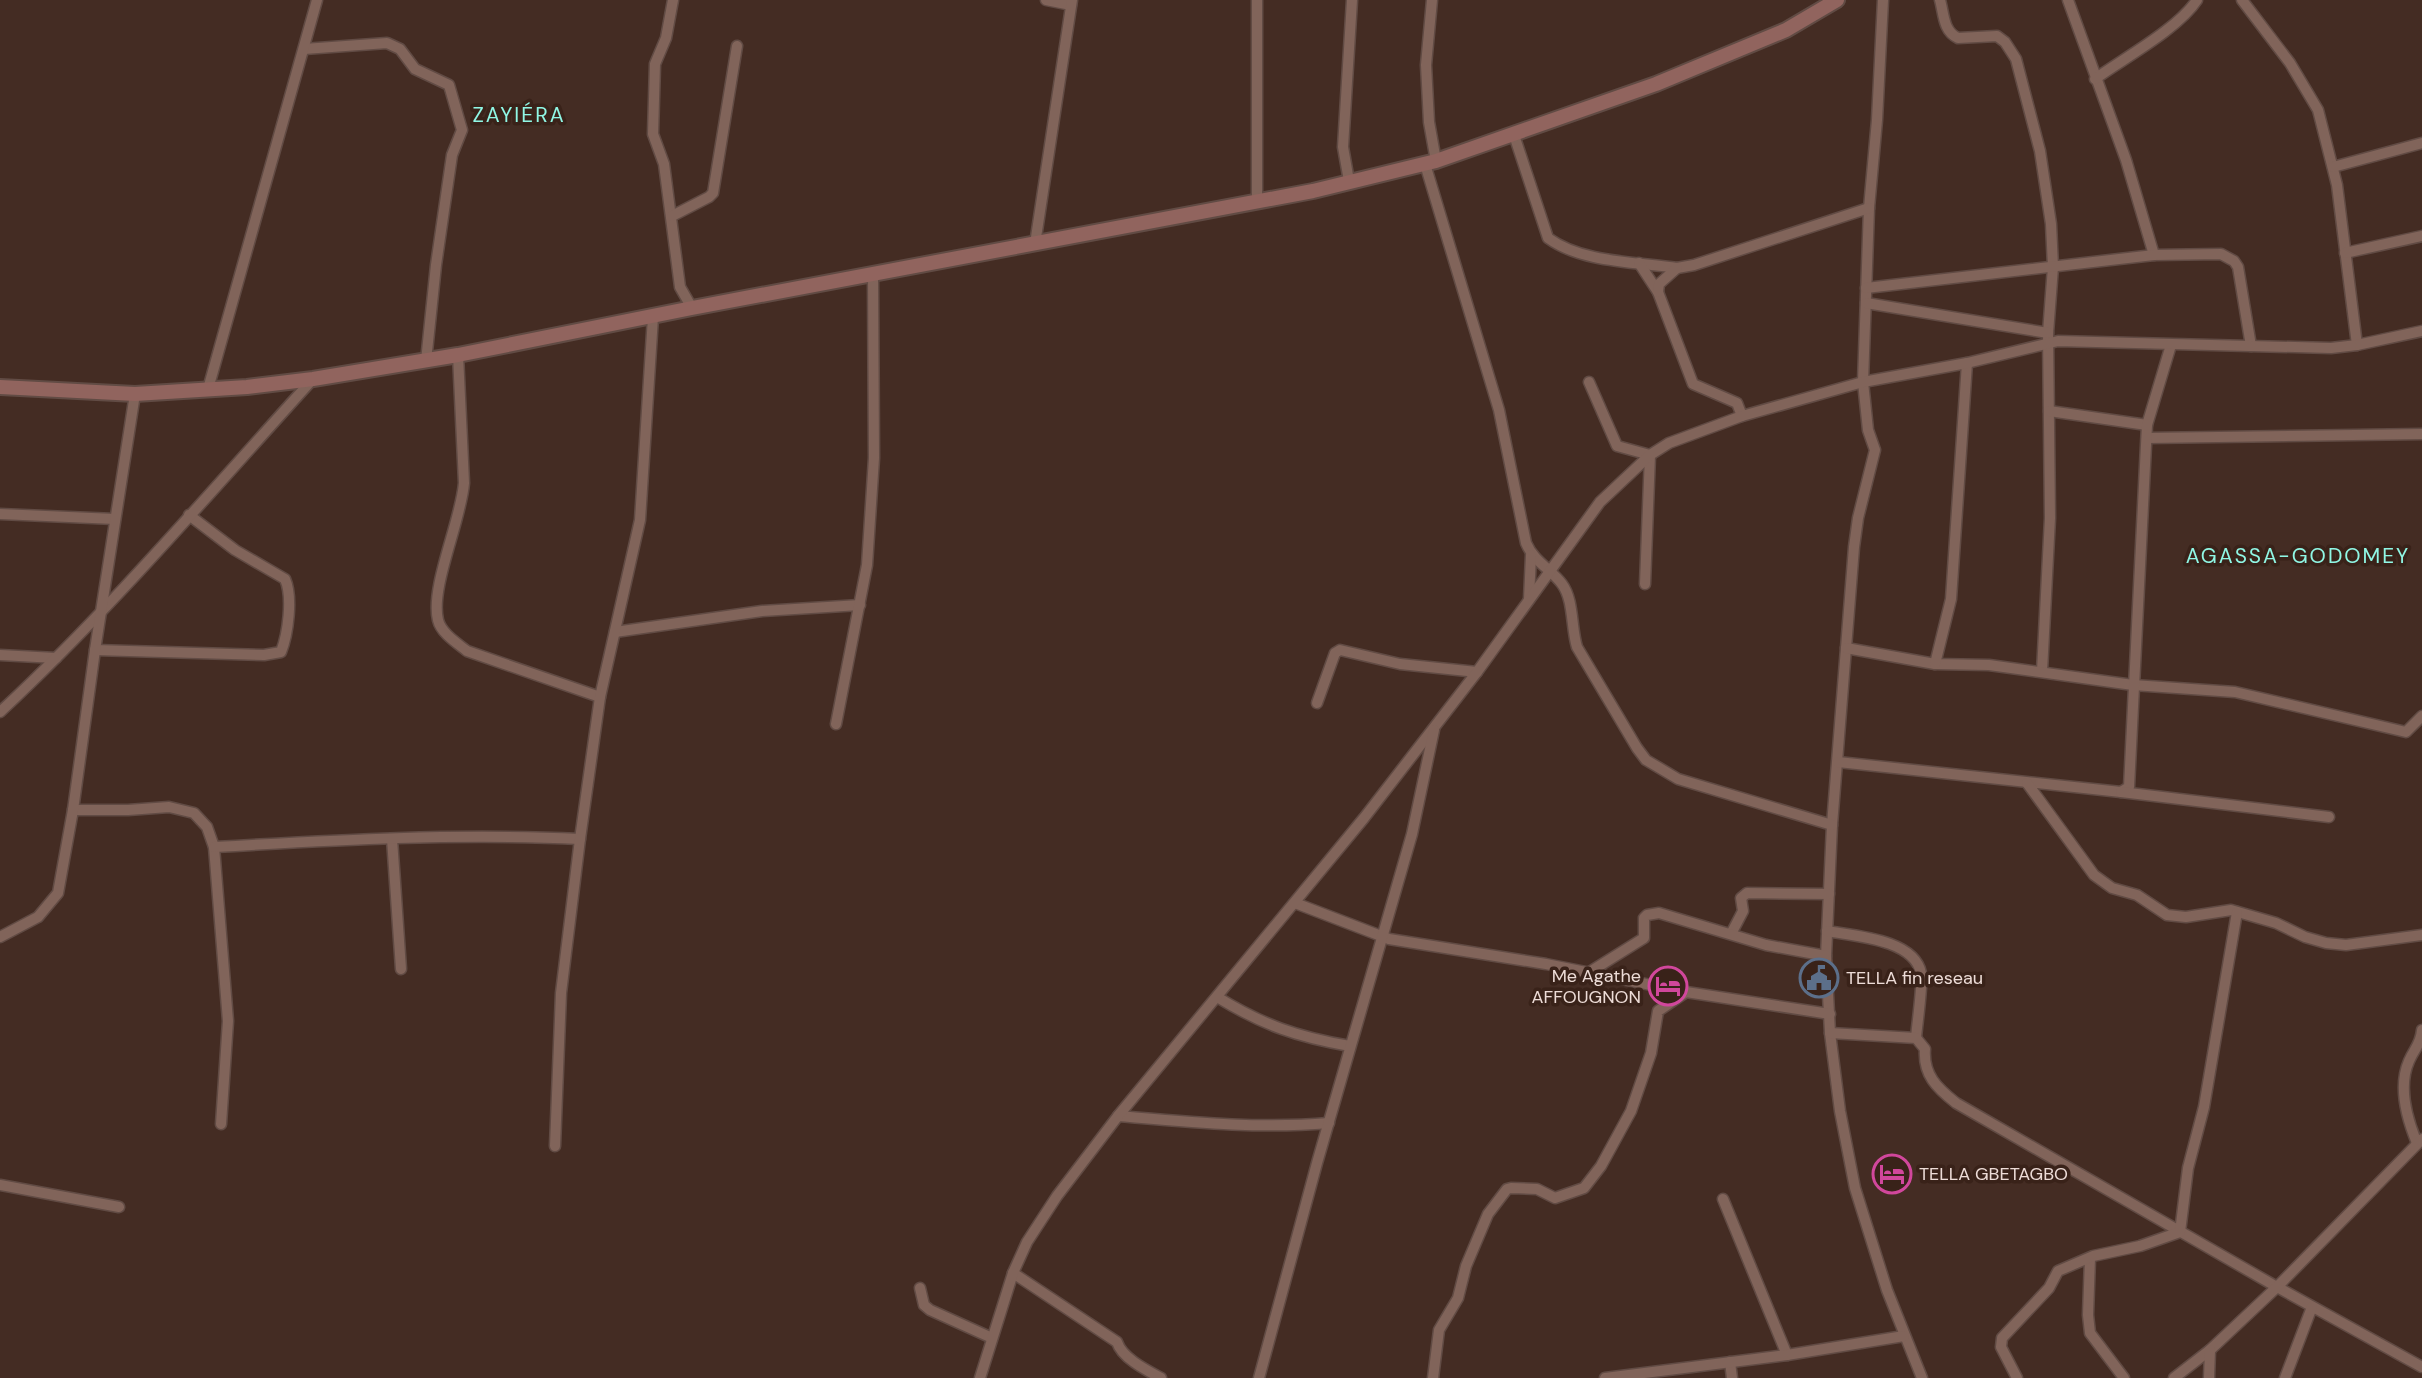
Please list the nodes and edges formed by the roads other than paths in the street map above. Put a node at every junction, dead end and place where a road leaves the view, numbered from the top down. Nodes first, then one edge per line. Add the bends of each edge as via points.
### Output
1 (317, 0) edge
2 (673, 0) edge
3 (1046, 0) edge
4 (1257, 0) edge
5 (1352, 0) edge
6 (1432, 0) edge
7 (1837, 0) edge
8 (1883, 0) edge
9 (1940, 0) edge
10 (2068, 0) edge
11 (2197, 0) edge
12 (2242, 0) edge
13 (1071, 2) edge
14 (737, 46) dead end
15 (304, 49) junction
16 (2095, 79) junction
17 (1514, 135) junction
18 (2422, 143) edge
19 (1430, 162) junction
20 (2333, 167) junction
21 (1349, 181) junction
22 (1257, 200) junction
23 (1869, 208) junction
24 (672, 216) junction
25 (2422, 236) edge
26 (1035, 244) junction
27 (2345, 253) junction
28 (2154, 255) junction
29 (1640, 262) junction
30 (2053, 267) junction
31 (1677, 268) junction
32 (873, 276) junction
33 (1866, 288) junction
34 (1658, 292) junction
35 (1866, 303) junction
36 (692, 308) junction
37 (653, 317) junction
38 (2422, 331) edge
39 (2049, 338) junction
40 (2171, 345) junction
41 (2357, 345) junction
42 (2251, 346) junction
43 (458, 355) junction
44 (426, 361) junction
45 (1967, 363) junction
46 (313, 379) junction
47 (1589, 382) dead end
48 (1863, 382) junction
49 (0, 387) edge
50 (208, 389) junction
51 (135, 394) junction
52 (2049, 411) junction
53 (1742, 416) junction
54 (2147, 425) junction
55 (2422, 434) edge
56 (2147, 438) junction
57 (1650, 455) junction
58 (0, 514) edge
59 (190, 515) junction
60 (115, 519) junction
61 (1531, 555) junction
62 (1549, 571) junction
63 (1645, 584) dead end
64 (1529, 599) junction
65 (860, 605) junction
66 (102, 609) junction
67 (615, 632) junction
68 (1846, 648) junction
69 (95, 650) junction
70 (0, 655) edge
71 (56, 658) junction
72 (1936, 664) junction
73 (2042, 671) junction
74 (1477, 672) junction
75 (2133, 685) junction
76 (600, 697) junction
77 (1317, 703) dead end
78 (0, 712) edge
79 (2422, 716) edge
80 (836, 724) dead end
81 (1435, 726) junction
82 (1838, 762) junction
83 (2027, 783) junction
84 (2121, 792) junction
85 (73, 810) junction
86 (2329, 817) dead end
87 (1832, 825) junction
88 (392, 839) junction
89 (580, 839) junction
90 (214, 847) junction
91 (1829, 894) junction
92 (1295, 903) junction
93 (2237, 912) junction
94 (1827, 931) junction
95 (1731, 934) junction
96 (2422, 935) edge
97 (1381, 936) junction
98 (0, 937) edge
99 (1826, 956) junction
100 (401, 969) dead end
101 (1588, 972) junction
102 (1686, 992) junction
103 (1217, 997) junction
104 (1830, 1014) junction
105 (2422, 1030) edge
106 (1830, 1033) junction
107 (1916, 1038) junction
108 (1350, 1046) junction
109 (1118, 1116) junction
110 (1329, 1123) junction
111 (221, 1124) dead end
112 (2419, 1141) edge
113 (555, 1146) dead end
114 (0, 1185) edge
115 (1723, 1199) dead end
116 (119, 1207) dead end
117 (2180, 1232) junction
118 (2090, 1258) junction
119 (1013, 1273) junction
120 (2277, 1287) junction
121 (920, 1288) dead end
122 (2312, 1307) junction
123 (1904, 1336) junction
124 (992, 1338) junction
125 (2210, 1350) junction
126 (1787, 1355) junction
127 (1730, 1362) junction
128 (2422, 1367) edge
129 (980, 1378) edge
130 (1161, 1378) edge
131 (1259, 1378) edge
132 (1433, 1378) edge
133 (1605, 1378) edge
134 (1732, 1378) edge
135 (1922, 1378) edge
136 (2017, 1378) edge
137 (2124, 1378) edge
138 (2175, 1378) edge
139 (2208, 1378) edge
140 (2285, 1378) edge

1 - 15 street
2 - 24 street via 666,38 655,64 653,134 664,164
3 - 13 street
4 - 22 street
5 - 21 street via 1343,147
6 - 19 street via 1426,65
7 - 17 main road via 1786,30 1724,57
8 - 23 street
9 - 30 street via 1950,34 1958,38 1997,36 2016,59 2040,151
10 - 16 street
11 - 16 street via 2171,26
12 - 20 street via 2290,63 2318,110
13 - 26 street
14 - 24 street via 713,193
15 - 44 street via 387,43 400,49 415,69 449,85 462,130 452,155
15 - 50 street
16 - 28 street via 2126,160
17 - 19 main road
17 - 29 street via 1548,237 1579,254
18 - 20 street
19 - 21 main road
19 - 61 street via 1499,410
20 - 27 street
21 - 22 main road
22 - 26 main road
23 - 31 street
23 - 33 street
24 - 36 street via 680,288
25 - 27 street
26 - 32 main road
27 - 41 street
28 - 30 street
28 - 42 street via 2221,254 2234,261
29 - 31 street
29 - 34 street
30 - 33 street
30 - 39 street
31 - 34 street via 1659,284
32 - 36 main road
32 - 65 street via 874,458
33 - 35 street
34 - 53 street via 1693,384 1737,403
35 - 39 street
35 - 48 street
36 - 37 main road
37 - 43 main road
37 - 67 street via 640,520
38 - 41 street
39 - 40 street
39 - 45 street
39 - 52 street
40 - 42 street
40 - 54 street
41 - 42 street
43 - 44 main road
43 - 76 street via 464,483 439,586 438,622 467,651
44 - 46 main road
45 - 48 street
45 - 72 street via 1951,599
46 - 50 main road
46 - 59 street
47 - 57 street via 1618,446
48 - 53 street
48 - 68 street via 1875,450 1855,538
49 - 51 main road
50 - 51 main road
51 - 60 street
52 - 54 street
52 - 73 street via 2050,518
53 - 57 street via 1669,443
54 - 56 street
55 - 56 street
56 - 75 street
57 - 62 street via 1600,502
57 - 63 street
58 - 60 street
59 - 66 street
59 - 69 street via 235,550 285,579 287,639 281,652
60 - 66 street
61 - 62 street
61 - 64 street
62 - 64 street
62 - 87 street via 1568,594 1577,648 1646,760 1678,779
64 - 74 street
65 - 67 street via 762,611
65 - 80 street
66 - 69 street
66 - 71 street
67 - 76 street
68 - 72 street
68 - 82 street
69 - 85 street
70 - 71 street
71 - 78 street
72 - 73 street
73 - 75 street
74 - 77 street via 1340,650
74 - 81 street
75 - 79 street via 2235,692 2406,732
75 - 84 street via 2131,783
76 - 89 street
81 - 92 street
81 - 97 street via 1412,834
82 - 83 street
82 - 87 street
83 - 84 street
83 - 93 street via 2103,883 2137,895 2167,915
84 - 86 street
85 - 90 street via 169,807 194,813 207,827
85 - 98 street via 58,893 38,917
87 - 91 street
88 - 89 street
88 - 90 street
88 - 100 street
89 - 113 street via 561,993
90 - 111 street via 228,1021
91 - 94 street
91 - 95 street via 1747,893 1741,898 1743,911
92 - 97 street
92 - 103 street
93 - 96 street via 2326,943 2346,945
93 - 117 street
94 - 99 street
94 - 107 street via 1887,942 1909,955 1921,973
95 - 99 street
95 - 101 street via 1659,913 1647,915 1644,938
97 - 101 street
97 - 108 street
99 - 104 street
101 - 102 street
102 - 104 street
102 - 132 street via 1658,1011 1651,1053 1631,1111 1584,1188 1555,1198 1537,1189 1507,1189 1488,1213 1458,1298 1440,1330
103 - 108 street via 1290,1033
103 - 109 street
104 - 106 street
105 - 112 street via 2408,1062 2404,1090 2406,1112
106 - 107 street
106 - 123 street via 1855,1188
107 - 117 street via 1925,1049 1927,1074 1956,1103
108 - 110 street
109 - 110 street via 1226,1126
109 - 119 street via 1057,1196
110 - 131 street
112 - 120 street
114 - 116 street
115 - 126 street
117 - 118 street
117 - 120 street
118 - 136 street via 2058,1271 2049,1288 2002,1338 2001,1348
118 - 137 street via 2090,1333
119 - 124 street
119 - 130 street via 1082,1317
120 - 122 street
120 - 125 street
121 - 124 street via 930,1310
122 - 128 street
122 - 140 street
123 - 126 street
123 - 135 street
124 - 129 street
125 - 138 street
125 - 139 street
126 - 127 street
127 - 133 street
127 - 134 street

